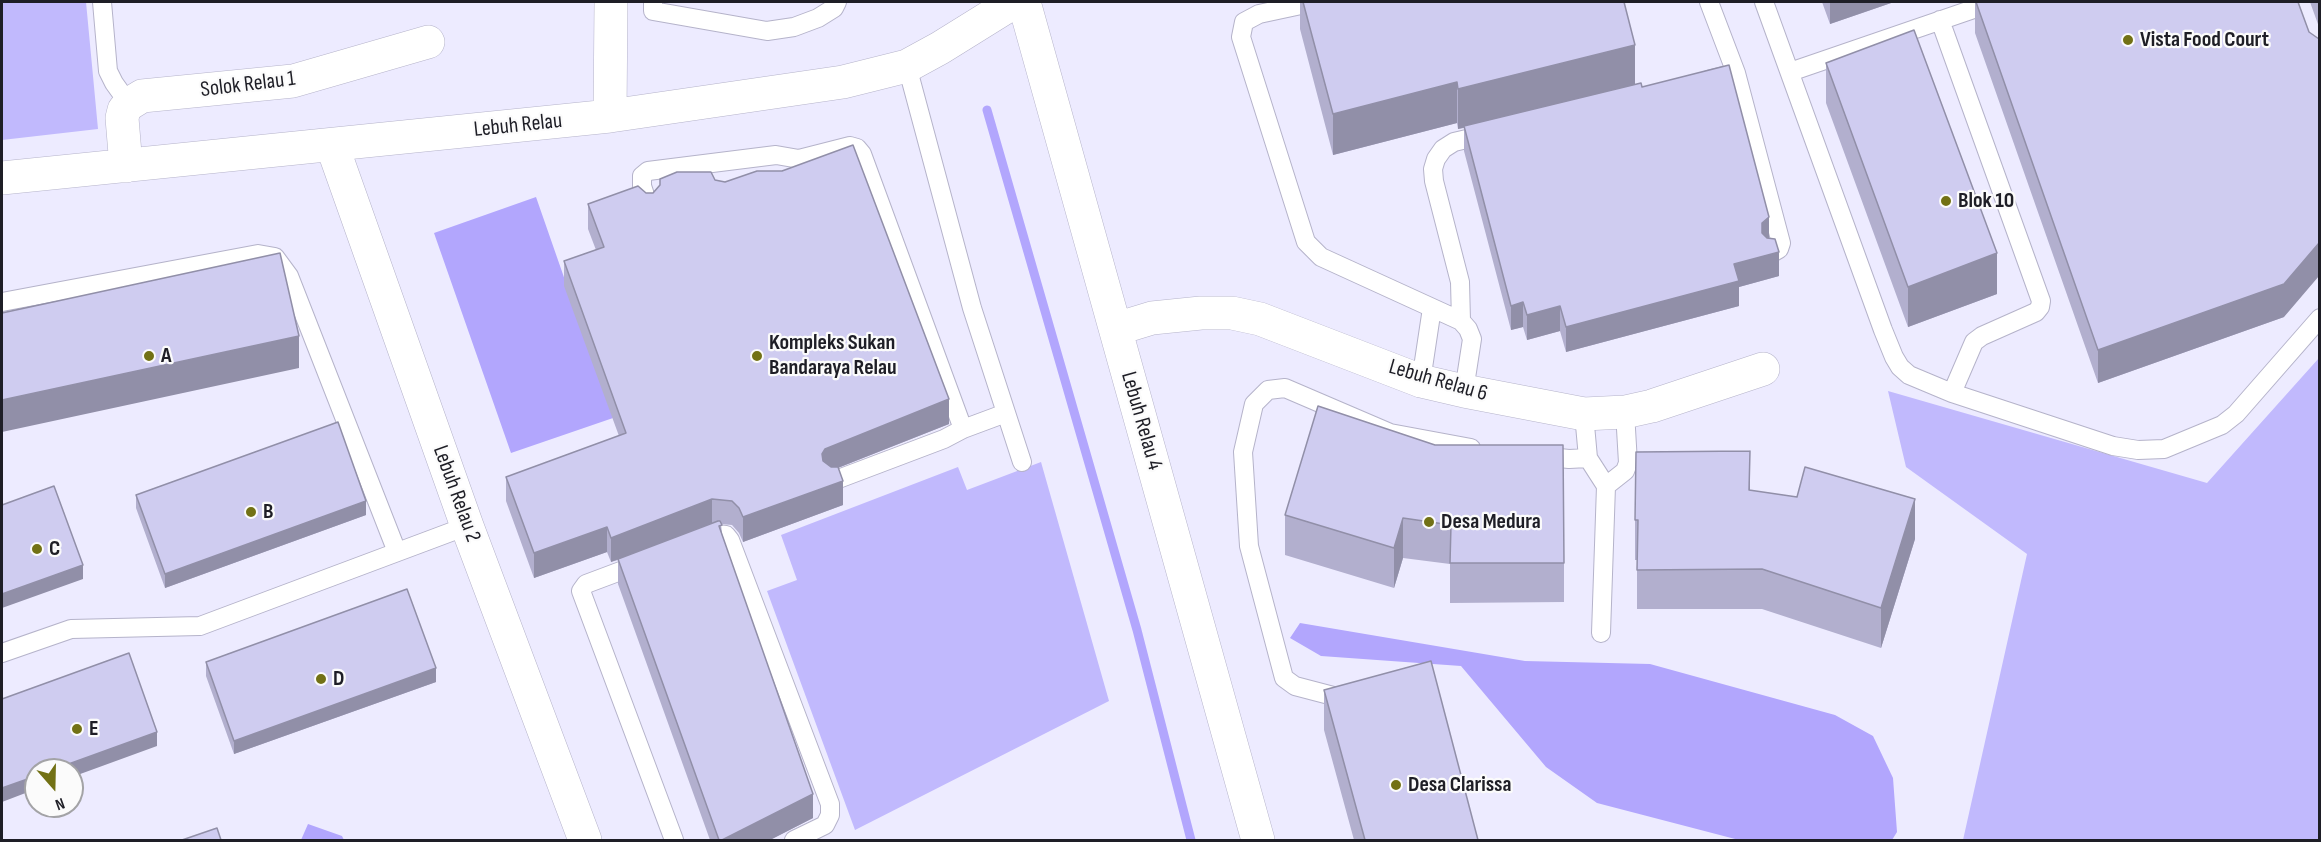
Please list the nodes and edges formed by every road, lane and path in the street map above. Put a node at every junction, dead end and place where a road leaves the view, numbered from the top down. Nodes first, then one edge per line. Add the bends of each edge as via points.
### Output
1 (102, 2) edge
2 (611, 2) edge
3 (653, 2) edge
4 (837, 2) edge
5 (1014, 2) edge
6 (1024, 2) edge
7 (1315, 2) edge
8 (1709, 2) edge
9 (1764, 2) edge
10 (1994, 2) edge
11 (1941, 20) junction
12 (428, 42) dead end
13 (907, 66) junction
14 (1790, 72) junction
15 (1736, 74) junction
16 (1691, 84) edge
17 (129, 104) junction
18 (610, 116) junction
19 (1511, 128) edge
20 (332, 145) junction
21 (799, 159) junction
22 (126, 166) junction
23 (780, 176) edge
24 (2, 178) edge
25 (649, 207) edge
26 (1772, 253) edge
27 (2, 302) edge
28 (1432, 308) junction
29 (2319, 318) edge
30 (1461, 321) junction
31 (1116, 329) junction
32 (1763, 369) dead end
33 (1421, 381) junction
34 (1464, 391) junction
35 (1952, 393) junction
36 (1625, 412) junction
37 (1006, 413) junction
38 (1584, 414) junction
39 (963, 429) junction
40 (1489, 450) edge
41 (1523, 454) edge
42 (1588, 458) junction
43 (1022, 462) dead end
44 (833, 481) edge
45 (1606, 486) junction
46 (467, 526) junction
47 (684, 547) edge
48 (397, 552) junction
49 (662, 555) edge
50 (1601, 633) dead end
51 (2, 653) edge
52 (1337, 697) edge
53 (585, 840) edge
54 (674, 840) edge
55 (794, 840) edge
56 (1258, 840) edge

1 - 17 lane via 108,71
2 - 18 street
3 - 4 lane via 652,11 767,31 818,18
5 - 13 street, Lebuh Relau
6 - 31 street, Lebuh Relau 4
7 - 28 lane via 1259,14 1244,22 1241,37 1306,242 1321,257
8 - 15 lane
9 - 14 lane
10 - 11 lane
11 - 14 lane
11 - 35 lane via 2041,301 2036,312 1974,342
12 - 17 street, Solok Relau 1 via 293,81 142,96
13 - 18 street, Lebuh Relau via 843,82
13 - 37 lane via 972,308
14 - 35 lane via 1894,357 1909,375
15 - 16 lane
15 - 26 lane via 1781,243
17 - 22 street via 122,118
18 - 20 street, Lebuh Relau
19 - 30 lane via 1454,142 1443,149 1433,169 1460,282
20 - 22 street, Lebuh Relau
20 - 46 street, Lebuh Relau 2
21 - 23 lane
21 - 25 lane via 776,155 648,171 642,176 642,186
21 - 39 lane via 850,146 862,154
22 - 24 street, Lebuh Relau
27 - 48 lane via 258,254 275,257 290,276
28 - 30 lane
28 - 33 lane
29 - 35 lane via 2236,414 2222,425 2164,449 2112,446
30 - 34 lane via 1472,339
31 - 33 street, Lebuh Relau 6 via 1152,318 1232,313 1260,319
31 - 56 street, Lebuh Relau 4
32 - 36 street, Lebuh Relau 6
33 - 34 street, Lebuh Relau 6
34 - 38 street, Lebuh Relau 6
36 - 38 street, Lebuh Relau 6
36 - 45 lane via 1628,464
37 - 39 lane
37 - 43 lane
38 - 42 lane
39 - 44 lane
40 - 52 lane via 1390,433 1285,388 1268,390 1254,404 1243,452 1249,546 1284,678 1295,686
41 - 42 lane
42 - 45 lane
45 - 50 lane
46 - 48 lane
46 - 53 street, Lebuh Relau 2
47 - 55 lane via 716,534 726,535 730,540 826,793 830,815 825,825
48 - 51 lane via 200,626 71,629
49 - 54 lane via 586,584 581,591

